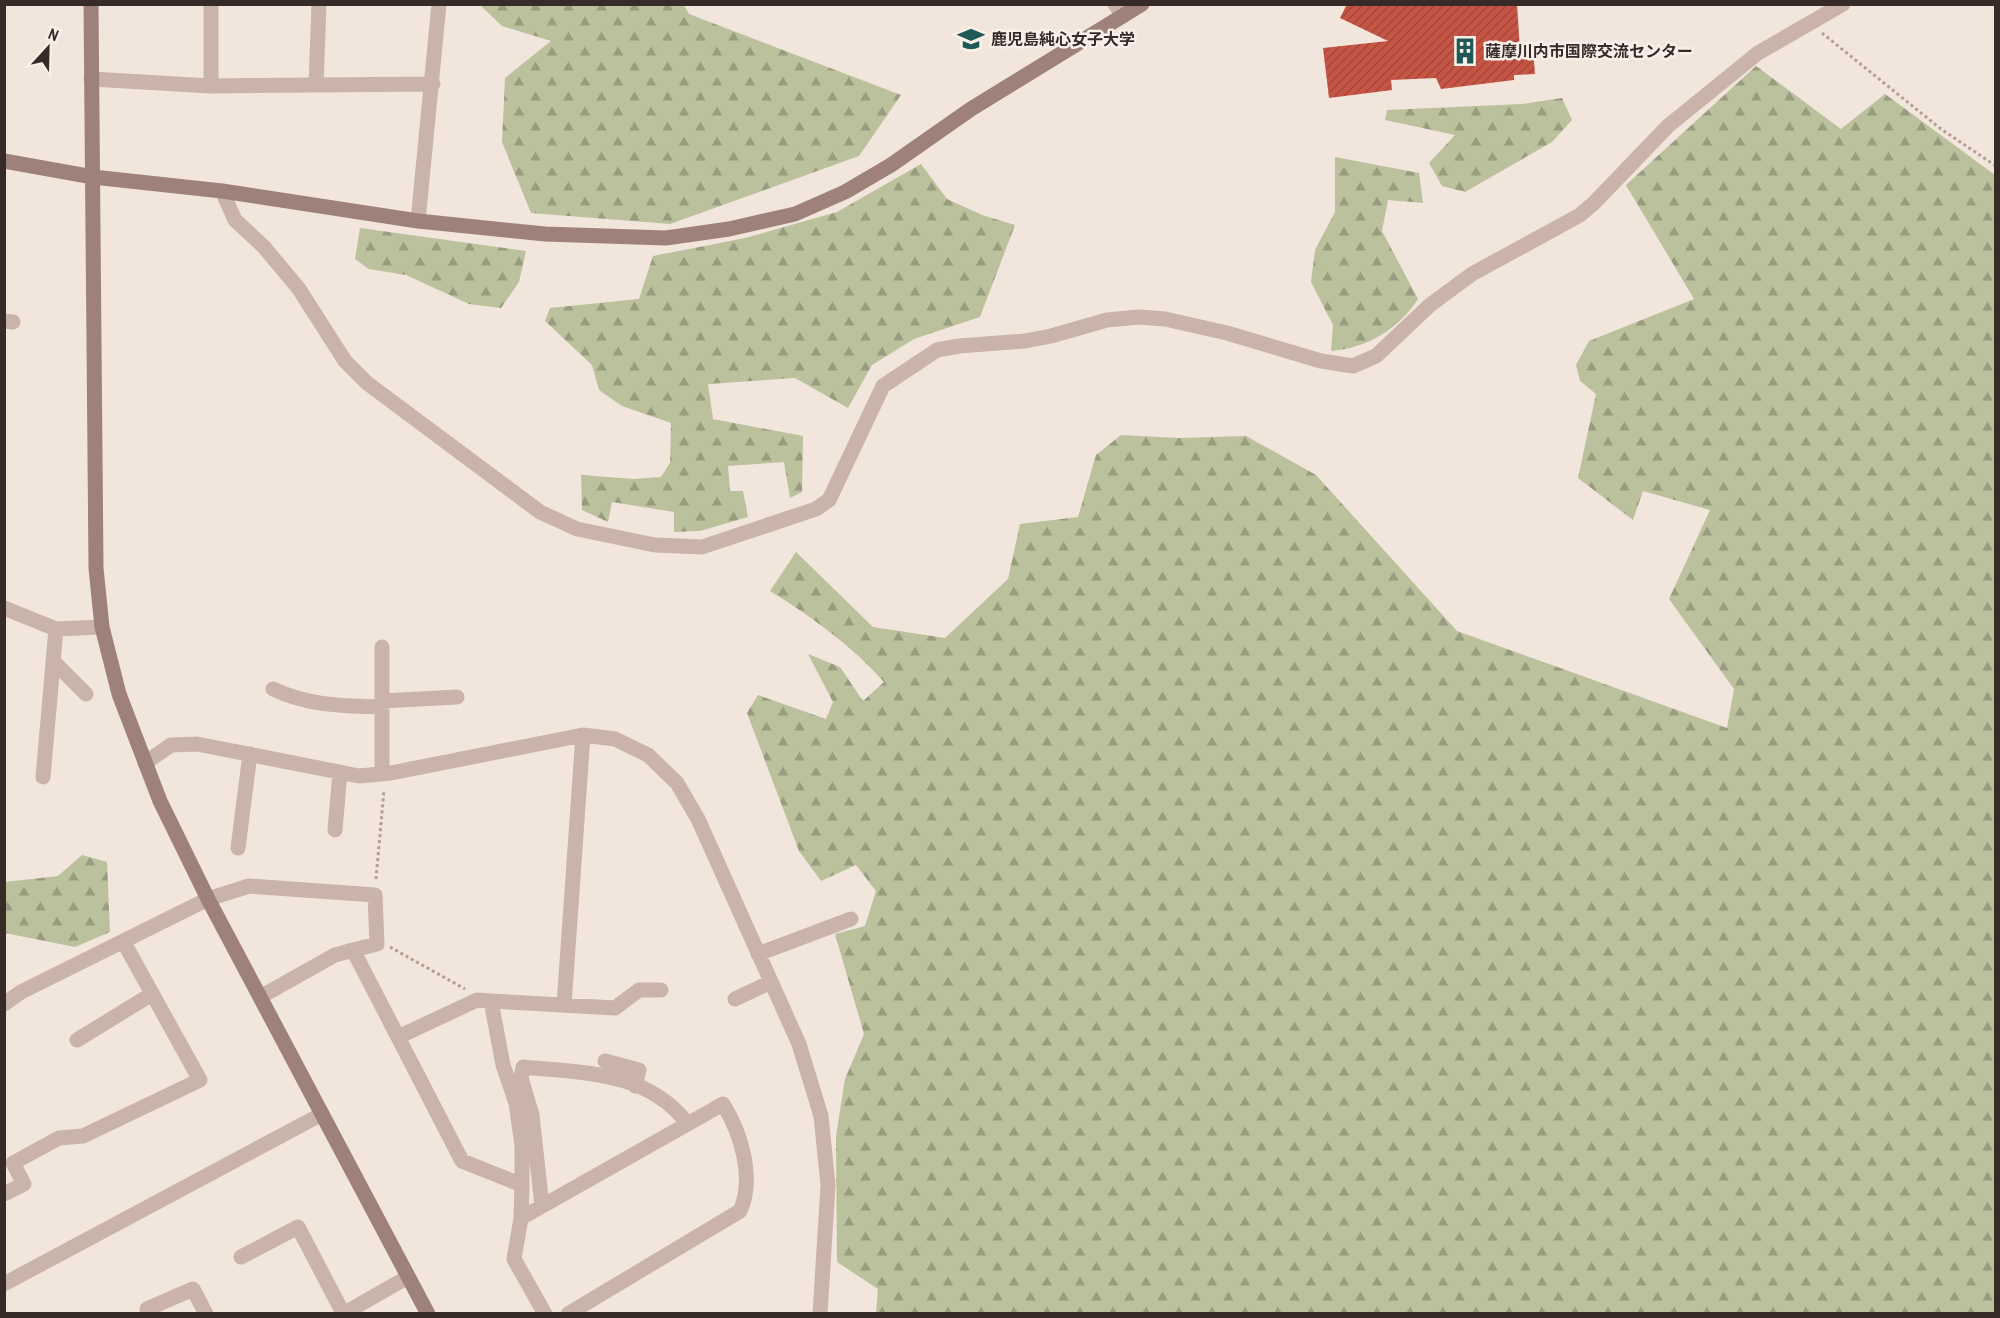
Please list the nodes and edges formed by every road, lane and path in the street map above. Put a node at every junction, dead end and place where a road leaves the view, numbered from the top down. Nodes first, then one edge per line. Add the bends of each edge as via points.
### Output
1 (91, 4) edge
2 (211, 4) edge
3 (319, 4) edge
4 (439, 4) edge
5 (1142, 4) edge
6 (1843, 4) edge
7 (1119, 10) edge
8 (1811, 25) junction
9 (91, 79) junction
10 (433, 84) junction
11 (316, 85) junction
12 (211, 86) junction
13 (4, 161) edge
14 (1995, 166) edge
15 (93, 177) junction
16 (222, 191) junction
17 (418, 221) junction
18 (4, 608) edge
19 (102, 627) junction
20 (56, 629) junction
21 (382, 647) dead end
22 (53, 661) junction
23 (273, 689) dead end
24 (86, 694) dead end
25 (457, 697) dead end
26 (382, 704) junction
27 (583, 735) junction
28 (250, 754) junction
29 (145, 763) junction
30 (340, 772) junction
31 (384, 774) junction
32 (43, 777) dead end
33 (335, 830) dead end
34 (238, 848) dead end
35 (375, 895) junction
36 (208, 899) junction
37 (851, 919) dead end
38 (123, 941) junction
39 (377, 944) junction
40 (353, 950) junction
41 (758, 954) junction
42 (771, 982) junction
43 (661, 990) dead end
44 (153, 994) junction
45 (260, 997) junction
46 (735, 999) dead end
47 (484, 1000) junction
48 (4, 1004) edge
49 (564, 1005) junction
50 (398, 1037) junction
51 (77, 1040) dead end
52 (605, 1062) dead end
53 (635, 1086) junction
54 (322, 1114) junction
55 (687, 1123) junction
56 (9, 1157) edge
57 (522, 1185) junction
58 (4, 1194) edge
59 (542, 1206) junction
60 (521, 1218) junction
61 (240, 1257) dead end
62 (408, 1277) junction
63 (4, 1284) edge
64 (147, 1309) dead end
65 (343, 1313) edge
66 (206, 1314) edge
67 (428, 1314) edge
68 (545, 1314) edge
69 (568, 1314) edge
70 (820, 1314) edge

1 - 9 street
2 - 12 street
3 - 11 street
4 - 10 street
5 - 7 street
6 - 8 street
7 - 17 street via 891,165 845,192 795,214 666,238 545,234
8 - 14 path via 1941,129
8 - 16 street via 1758,53 1668,126 1580,215 1472,274 1363,363 1338,365 1227,333 1139,317 1107,320 1025,341 937,350 883,386 829,500 816,509 702,547 612,538 540,512 367,383 345,361 299,289 235,220
9 - 12 street
9 - 15 street
10 - 11 street
10 - 17 street
11 - 12 street
13 - 15 street
15 - 16 street
15 - 19 street via 94,522
16 - 17 street
18 - 20 street
19 - 20 street
19 - 29 street via 119,694
20 - 22 street
21 - 26 street
22 - 24 street
22 - 32 street
23 - 26 street via 292,698 327,705
25 - 26 street
26 - 31 street
27 - 31 street
27 - 41 street via 615,739 648,755 677,783 698,819
27 - 49 street
28 - 29 street via 196,744 171,746
28 - 30 street
28 - 34 street
29 - 36 street
30 - 31 street via 359,776
30 - 33 street
31 - 35 path
35 - 36 street via 249,885
35 - 39 street
36 - 38 street
36 - 45 street
37 - 41 street
38 - 44 street
38 - 48 street
39 - 40 street
39 - 47 path via 397,949
40 - 45 street via 334,955
40 - 50 street
41 - 42 street
42 - 46 street
42 - 70 street via 799,1044 821,1116 828,1185
43 - 49 street via 639,990 615,1008
44 - 51 street
44 - 56 street via 200,1080 83,1136 59,1138
45 - 54 street
47 - 49 street
47 - 50 street
47 - 57 street via 516,1103
50 - 57 street via 462,1161
52 - 53 street via 639,1070
53 - 55 street via 663,1097
53 - 59 street via 611,1076 523,1067 521,1078 532,1115
54 - 62 street
54 - 63 street
55 - 59 street
55 - 69 street via 723,1104 745,1160 745,1199 740,1211
56 - 58 street via 24,1184
57 - 60 street
59 - 60 street
60 - 68 street via 514,1259
61 - 65 street via 298,1227
62 - 65 street
62 - 67 street
64 - 66 street via 193,1289

